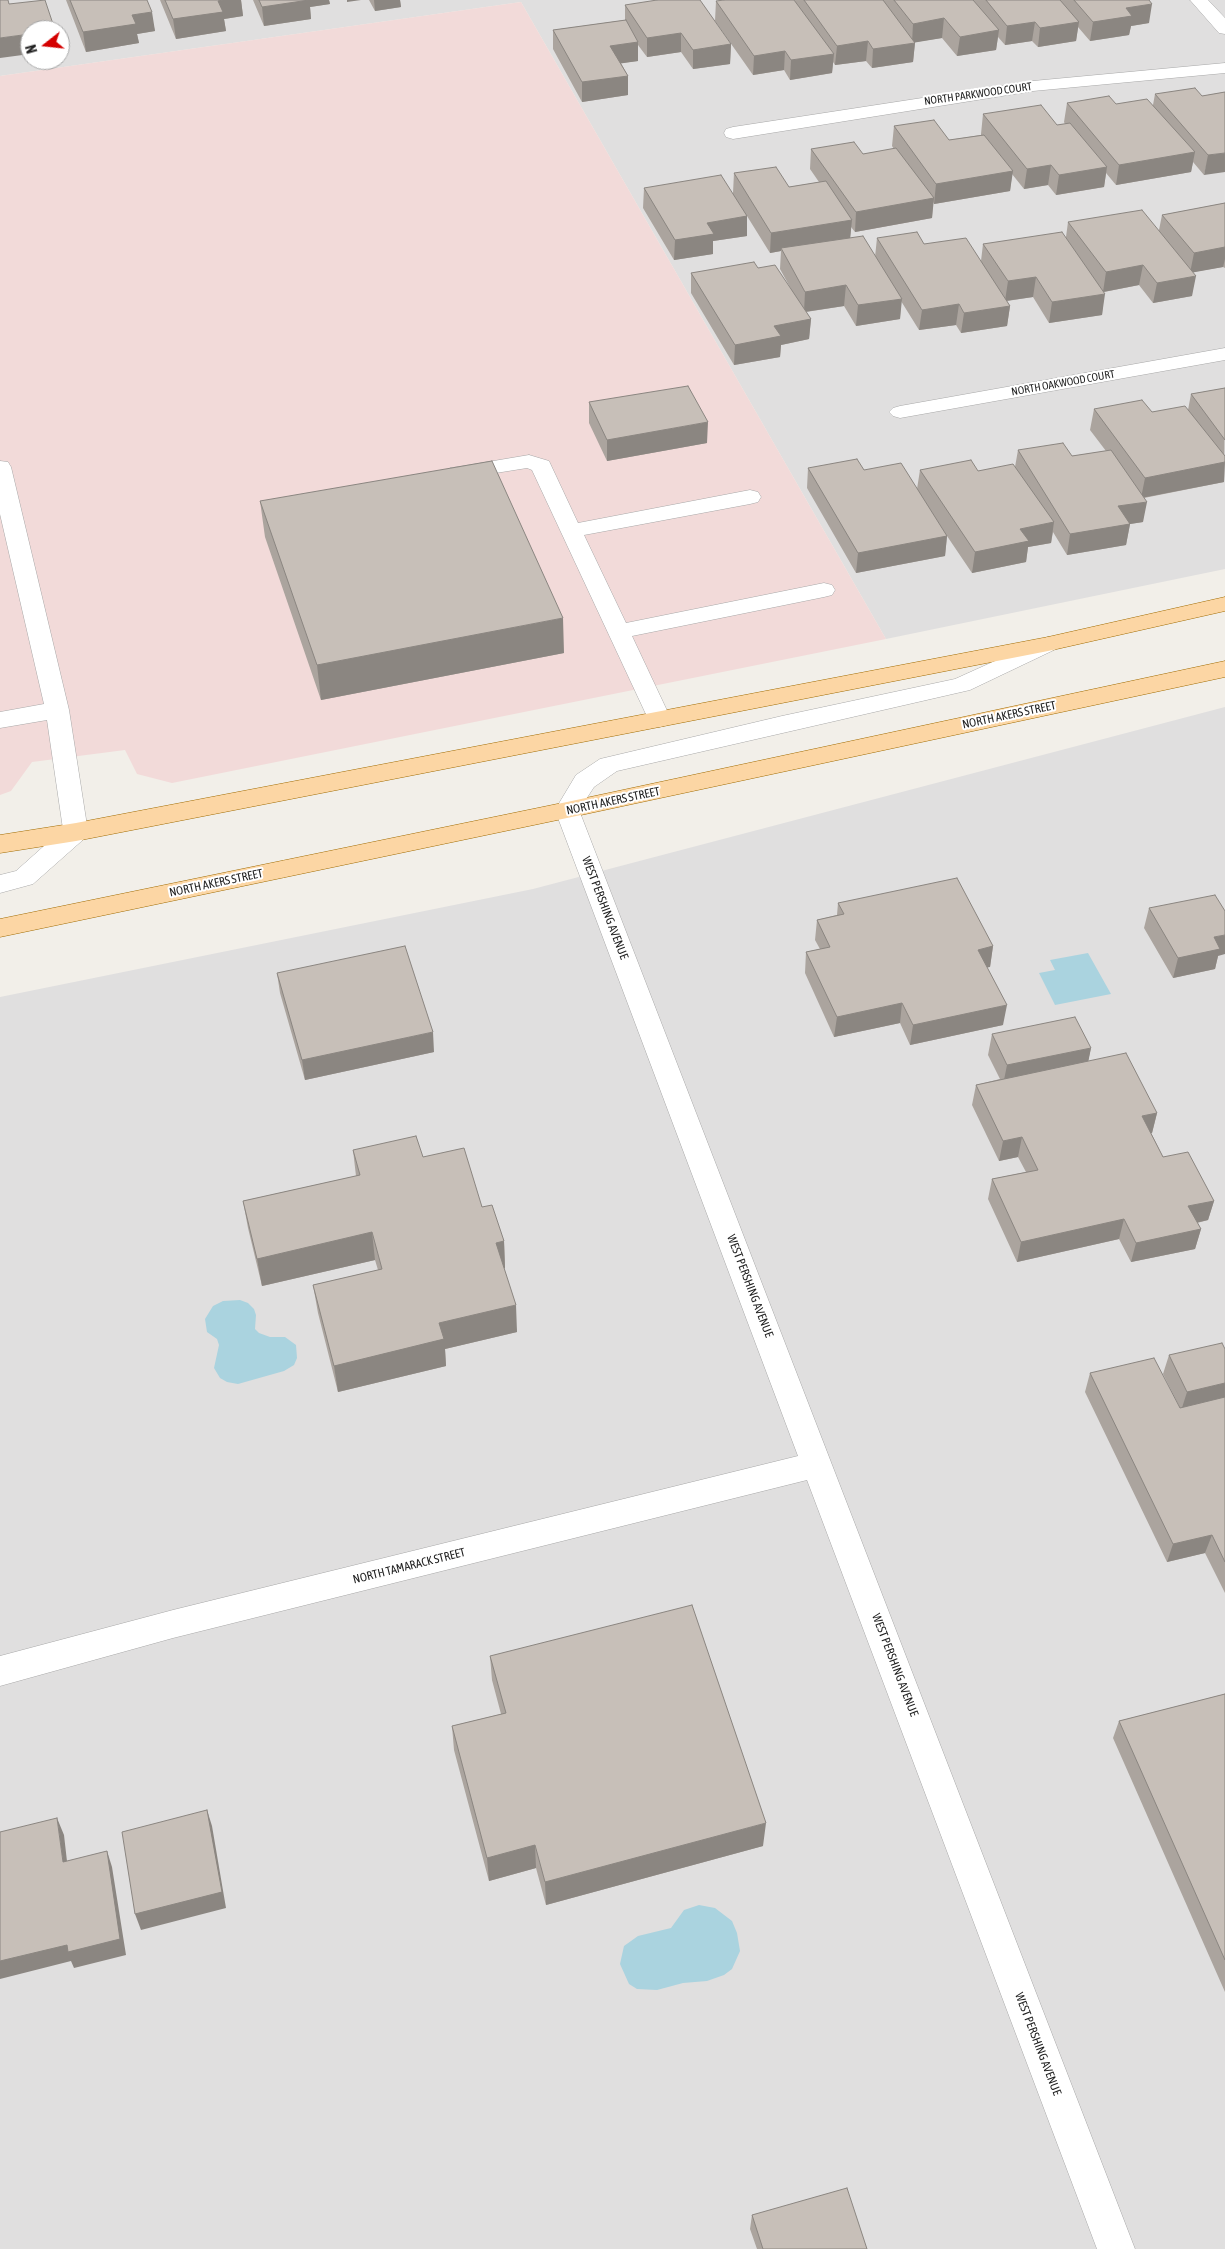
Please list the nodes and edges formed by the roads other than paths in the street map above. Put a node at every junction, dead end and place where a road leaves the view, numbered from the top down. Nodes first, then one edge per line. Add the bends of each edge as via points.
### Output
1 (1199, 0) edge
2 (1225, 28) edge
3 (1225, 68) edge
4 (733, 133) dead end
5 (1225, 354) edge
6 (900, 412) dead end
7 (0, 467) edge
8 (441, 476) edge
9 (750, 497) dead end
10 (571, 531) junction
11 (824, 590) dead end
12 (1225, 604) edge
13 (618, 632) junction
14 (1048, 644) junction
15 (1225, 669) edge
16 (57, 710) junction
17 (659, 718) junction
18 (0, 720) edge
19 (568, 810) junction
20 (76, 832) junction
21 (0, 844) edge
22 (0, 884) edge
23 (0, 928) edge
24 (818, 1464) junction
25 (0, 1671) edge
26 (1116, 2249) edge

1 - 2 street
3 - 4 street, NORTH PARKWOOD COURT via 1024,87
5 - 6 street, NORTH OAKWOOD COURT
7 - 16 street
8 - 10 street via 529,461 541,466
9 - 10 street
10 - 13 street
11 - 13 street
12 - 14 main road
13 - 17 street
14 - 17 main road
14 - 19 street via 962,685 609,765 585,781
15 - 19 main road, NORTH AKERS STREET
16 - 18 street
16 - 20 street
17 - 20 main road
19 - 23 main road, NORTH AKERS STREET
19 - 24 street, WEST PERSHING AVENUE
20 - 21 main road
20 - 22 street via 24,878
24 - 25 street, NORTH TAMARACK STREET via 173,1624
24 - 26 street, WEST PERSHING AVENUE

